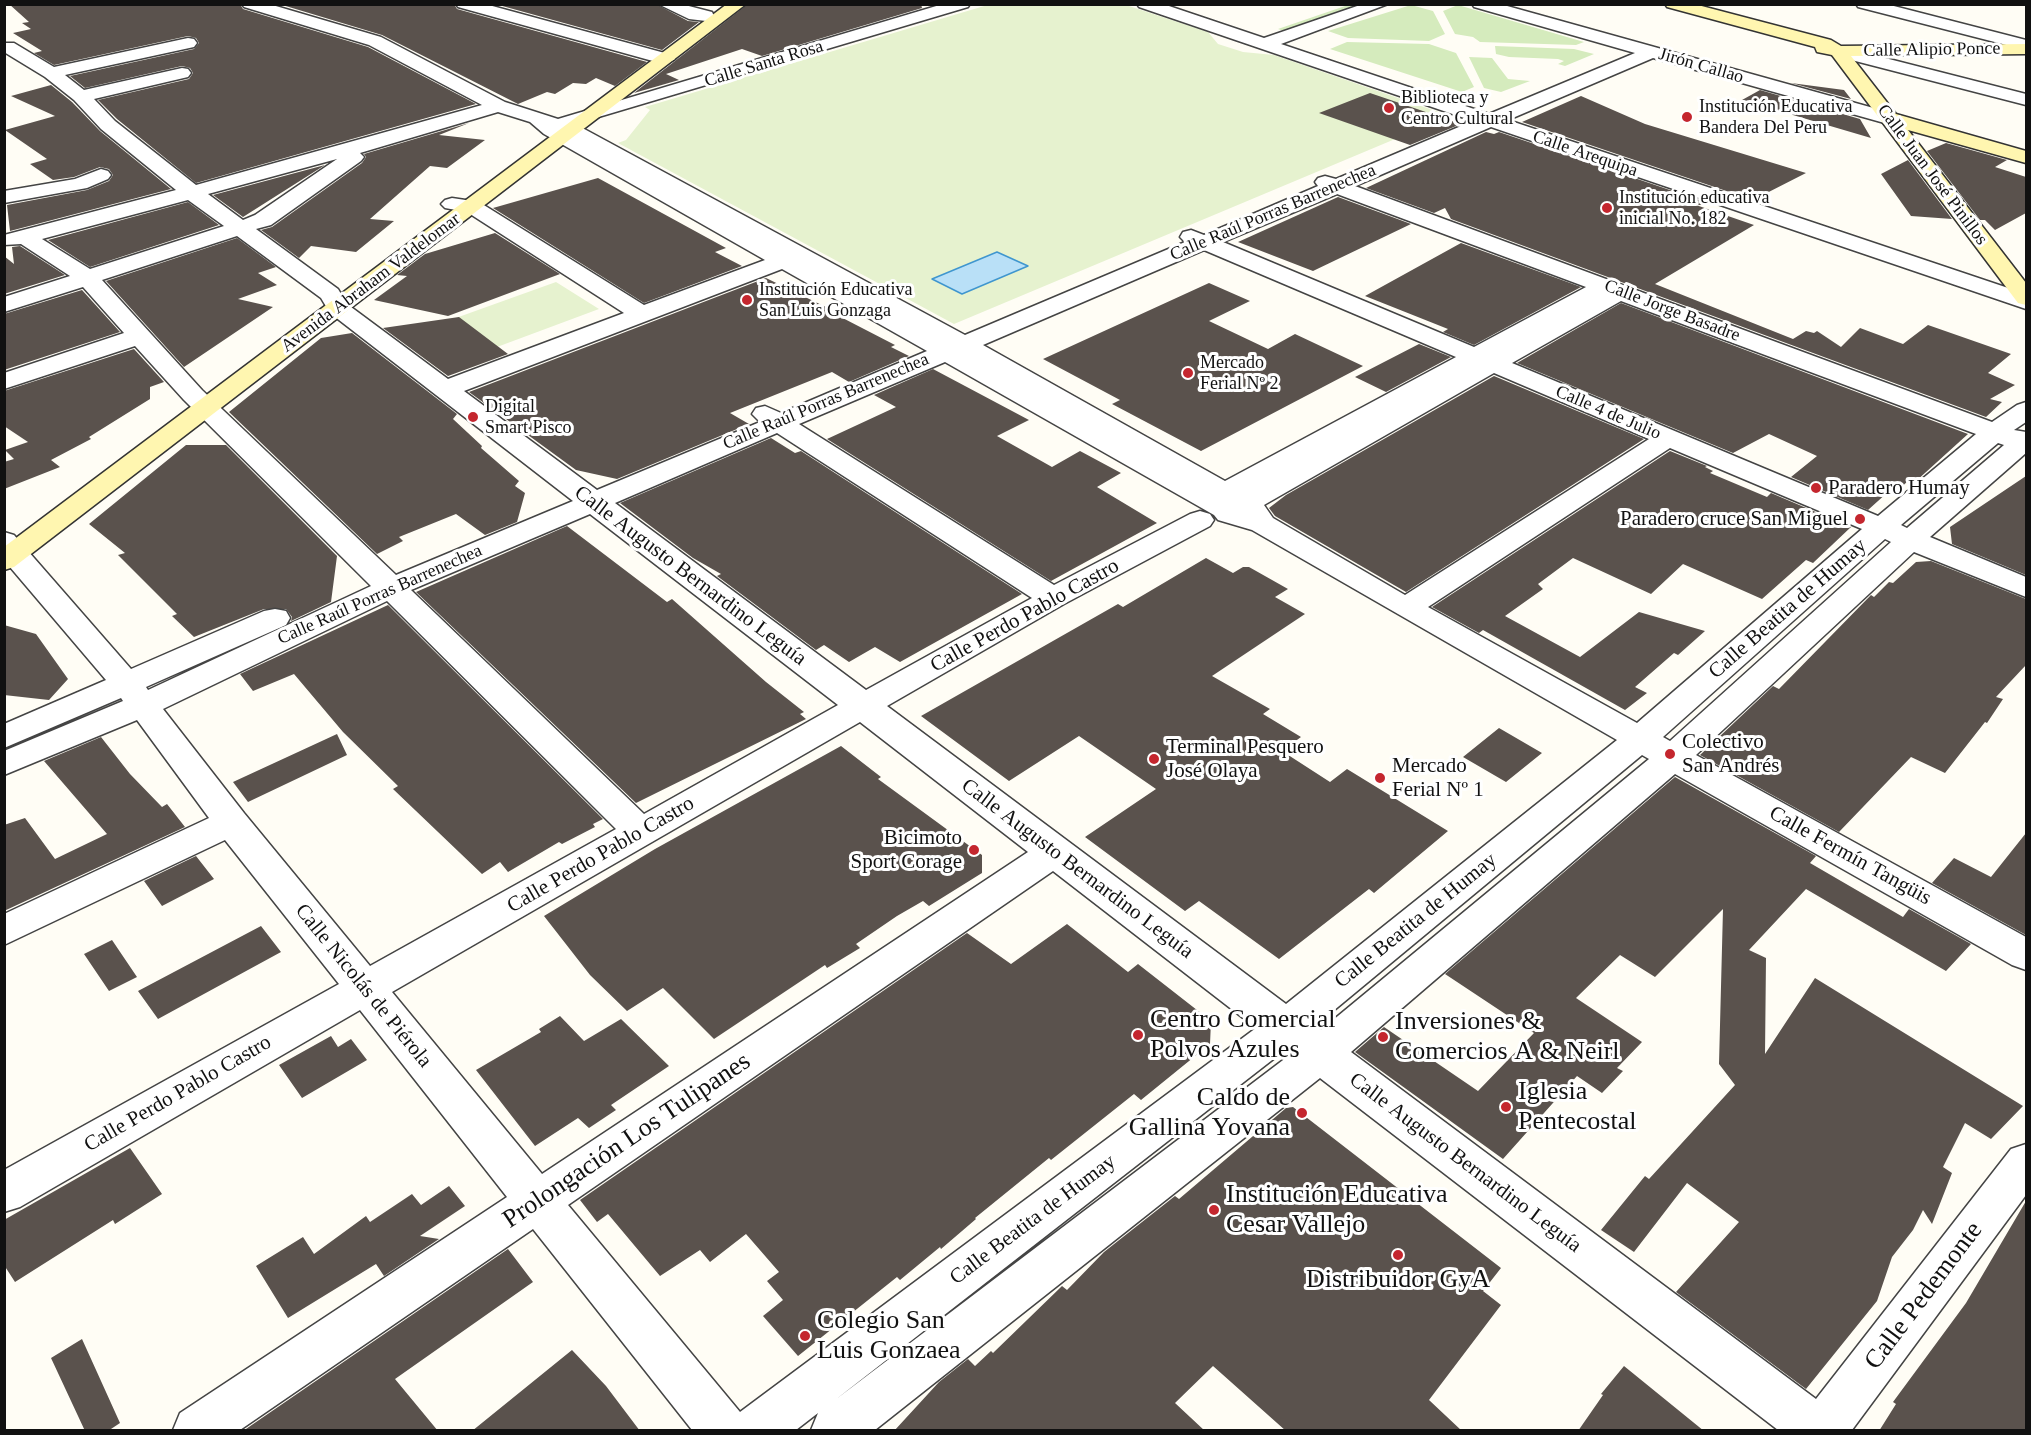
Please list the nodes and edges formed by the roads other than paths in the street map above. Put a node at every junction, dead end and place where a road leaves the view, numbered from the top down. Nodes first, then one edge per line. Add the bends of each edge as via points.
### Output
1 (249, 4) edge
2 (293, 4) edge
3 (464, 4) edge
4 (666, 4) edge
5 (738, 4) edge
6 (962, 4) edge
7 (1144, 4) edge
8 (1168, 4) edge
9 (1334, 4) edge
10 (1380, 4) edge
11 (1480, 4) edge
12 (1653, 4) edge
13 (1673, 4) edge
14 (1864, 4) edge
15 (1891, 4) edge
16 (936, 7) edge
17 (714, 10) edge
18 (272, 11) junction
19 (1928, 17) junction
20 (1258, 38) junction
21 (2026, 38) edge
22 (188, 43) dead end
23 (8, 47) dead end
24 (2026, 47) edge
25 (1645, 50) junction
26 (1838, 51) junction
27 (658, 58) junction
28 (51, 74) junction
29 (182, 74) dead end
30 (624, 91) junction
31 (81, 96) junction
32 (647, 99) junction
33 (2026, 100) edge
34 (498, 106) junction
35 (597, 112) junction
36 (1489, 117) junction
37 (1888, 118) junction
38 (558, 127) junction
39 (375, 142) junction
40 (2026, 158) edge
41 (101, 175) dead end
42 (1328, 183) junction
43 (193, 193) junction
44 (4, 197) edge
45 (462, 205) junction
46 (240, 228) junction
47 (15, 239) edge
48 (1197, 239) junction
49 (792, 257) junction
50 (87, 277) junction
51 (1613, 289) junction
52 (2025, 297) edge
53 (334, 301) junction
54 (4, 305) edge
55 (642, 314) junction
56 (140, 336) junction
57 (947, 343) junction
58 (1484, 359) junction
59 (4, 382) edge
60 (445, 389) junction
61 (200, 402) junction
62 (772, 419) junction
63 (2018, 432) edge
64 (1668, 438) junction
65 (587, 497) junction
66 (1229, 509) junction
67 (1896, 534) junction
68 (7, 547) edge
69 (383, 581) junction
70 (2026, 588) edge
71 (1053, 598) junction
72 (1406, 608) junction
73 (135, 694) junction
74 (863, 706) junction
75 (4, 737) edge
76 (1640, 739) junction
77 (1672, 757) junction
78 (4, 764) edge
79 (231, 822) junction
80 (641, 832) junction
81 (1055, 852) junction
82 (4, 931) edge
83 (2026, 955) edge
84 (365, 989) junction
85 (1286, 1027) junction
86 (1321, 1054) junction
87 (2026, 1162) edge
88 (4, 1193) edge
89 (536, 1203) junction
90 (198, 1431) edge
91 (723, 1431) edge
92 (757, 1431) edge
93 (836, 1431) edge
94 (1817, 1431) edge
95 (1822, 1431) edge

1 - 18 street, Calle Fermín Tangüis
2 - 18 street
3 - 27 street
4 - 17 street via 689,14
5 - 27 street, Avenida Abraham Valdelomar
6 - 16 street, Calle Santa Rosa
7 - 20 street, Calle Arequipa
8 - 20 street, Calle Arequipa
9 - 20 street
10 - 20 street
11 - 25 street, Jirón Callao
12 - 26 street
13 - 26 street via 1825,44
14 - 19 street
15 - 19 street
16 - 32 street, Calle Santa Rosa
17 - 27 street, Avenida Abraham Valdelomar
18 - 34 street, Calle Fermín Tangüis via 375,41
19 - 21 street
19 - 24 street
20 - 36 street, Calle Arequipa
22 - 28 street
23 - 28 street, Calle Augusto Bernardino Leguía
24 - 26 street, Calle Alipio Ponce
25 - 36 street, Calle Raúl Porras Barrenechea
25 - 37 street, Jirón Callao
26 - 33 street
26 - 37 street, Calle Juan José Pinillos
27 - 30 street, Avenida Abraham Valdelomar
27 - 38 street, Avenida Abraham Valdelomar
28 - 31 street, Calle Augusto Bernardino Leguía
29 - 31 street
30 - 32 street via 630,99
30 - 35 street, Avenida Abraham Valdelomar
31 - 43 street, Calle Augusto Bernardino Leguía via 108,125
32 - 35 street, Calle Santa Rosa
34 - 38 street, Calle Fermín Tangüis
34 - 39 street
35 - 38 street, Avenida Abraham Valdelomar
36 - 42 street, Calle Raúl Porras Barrenechea
36 - 52 street, Calle Arequipa
37 - 40 street, Jirón Callao
37 - 52 street, Calle Juan José Pinillos
38 - 45 street, Avenida Abraham Valdelomar
38 - 49 street, Calle Fermín Tangüis
39 - 43 street
39 - 46 street via 263,220
41 - 44 street via 80,184
42 - 48 street, Calle Raúl Porras Barrenechea
42 - 51 street, Calle Jorge Basadre
43 - 46 street, Calle Augusto Bernardino Leguía
43 - 47 street
45 - 53 street, Avenida Abraham Valdelomar
45 - 55 street
46 - 50 street
46 - 53 street, Calle Augusto Bernardino Leguía
47 - 50 street
48 - 57 street, Calle Raúl Porras Barrenechea
48 - 58 street, Calle 4 de Julio
49 - 55 street
49 - 57 street, Calle Fermín Tangüis
50 - 54 street
50 - 56 street
51 - 58 street, Calle Perdo Pablo Castro
51 - 63 street, Calle Jorge Basadre
53 - 60 street, Calle Augusto Bernardino Leguía
53 - 61 street, Avenida Abraham Valdelomar
55 - 60 street
56 - 59 street
56 - 61 street
57 - 62 street, Calle Raúl Porras Barrenechea
57 - 66 street, Calle Fermín Tangüis
58 - 64 street, Calle 4 de Julio
58 - 66 street, Calle Perdo Pablo Castro
60 - 65 street, Calle Augusto Bernardino Leguía
61 - 68 street, Avenida Abraham Valdelomar
61 - 69 street
62 - 65 street, Calle Raúl Porras Barrenechea
62 - 71 street
63 - 67 street, Calle Beatita de Humay
64 - 67 street, Calle 4 de Julio
64 - 72 street
65 - 69 street, Calle Raúl Porras Barrenechea
65 - 74 street, Calle Augusto Bernardino Leguía
66 - 71 street, Calle Perdo Pablo Castro
66 - 72 street, Calle Fermín Tangüis
67 - 70 street, Calle 4 de Julio
67 - 76 street, Calle Beatita de Humay
67 - 77 street, Calle Beatita de Humay
68 - 73 street, Calle Nicolás de Piérola
69 - 73 street, Calle Raúl Porras Barrenechea
69 - 80 street
71 - 74 street, Calle Perdo Pablo Castro
72 - 76 street, Calle Fermín Tangüis
73 - 75 street, Calle Raúl Porras Barrenechea
73 - 78 street, Calle Raúl Porras Barrenechea
73 - 79 street, Calle Nicolás de Piérola
74 - 80 street, Calle Perdo Pablo Castro
74 - 81 street, Calle Augusto Bernardino Leguía
76 - 77 street, Calle Fermín Tangüis
76 - 85 street, Calle Beatita de Humay
77 - 83 street, Calle Fermín Tangüis
77 - 86 street, Calle Beatita de Humay
79 - 82 street
79 - 84 street, Calle Nicolás de Piérola
80 - 84 street, Calle Perdo Pablo Castro
81 - 85 street, Calle Augusto Bernardino Leguía
81 - 89 street, Prolongación Los Tulipanes
84 - 88 street, Calle Perdo Pablo Castro
84 - 89 street, Calle Nicolás de Piérola
85 - 86 street, Calle Augusto Bernardino Leguía
85 - 92 street, Calle Beatita de Humay
86 - 93 street, Calle Beatita de Humay
86 - 94 street, Calle Augusto Bernardino Leguía
87 - 95 street, Calle Pedemonte
89 - 90 street, Prolongación Los Tulipanes
89 - 91 street, Calle Nicolás de Piérola

